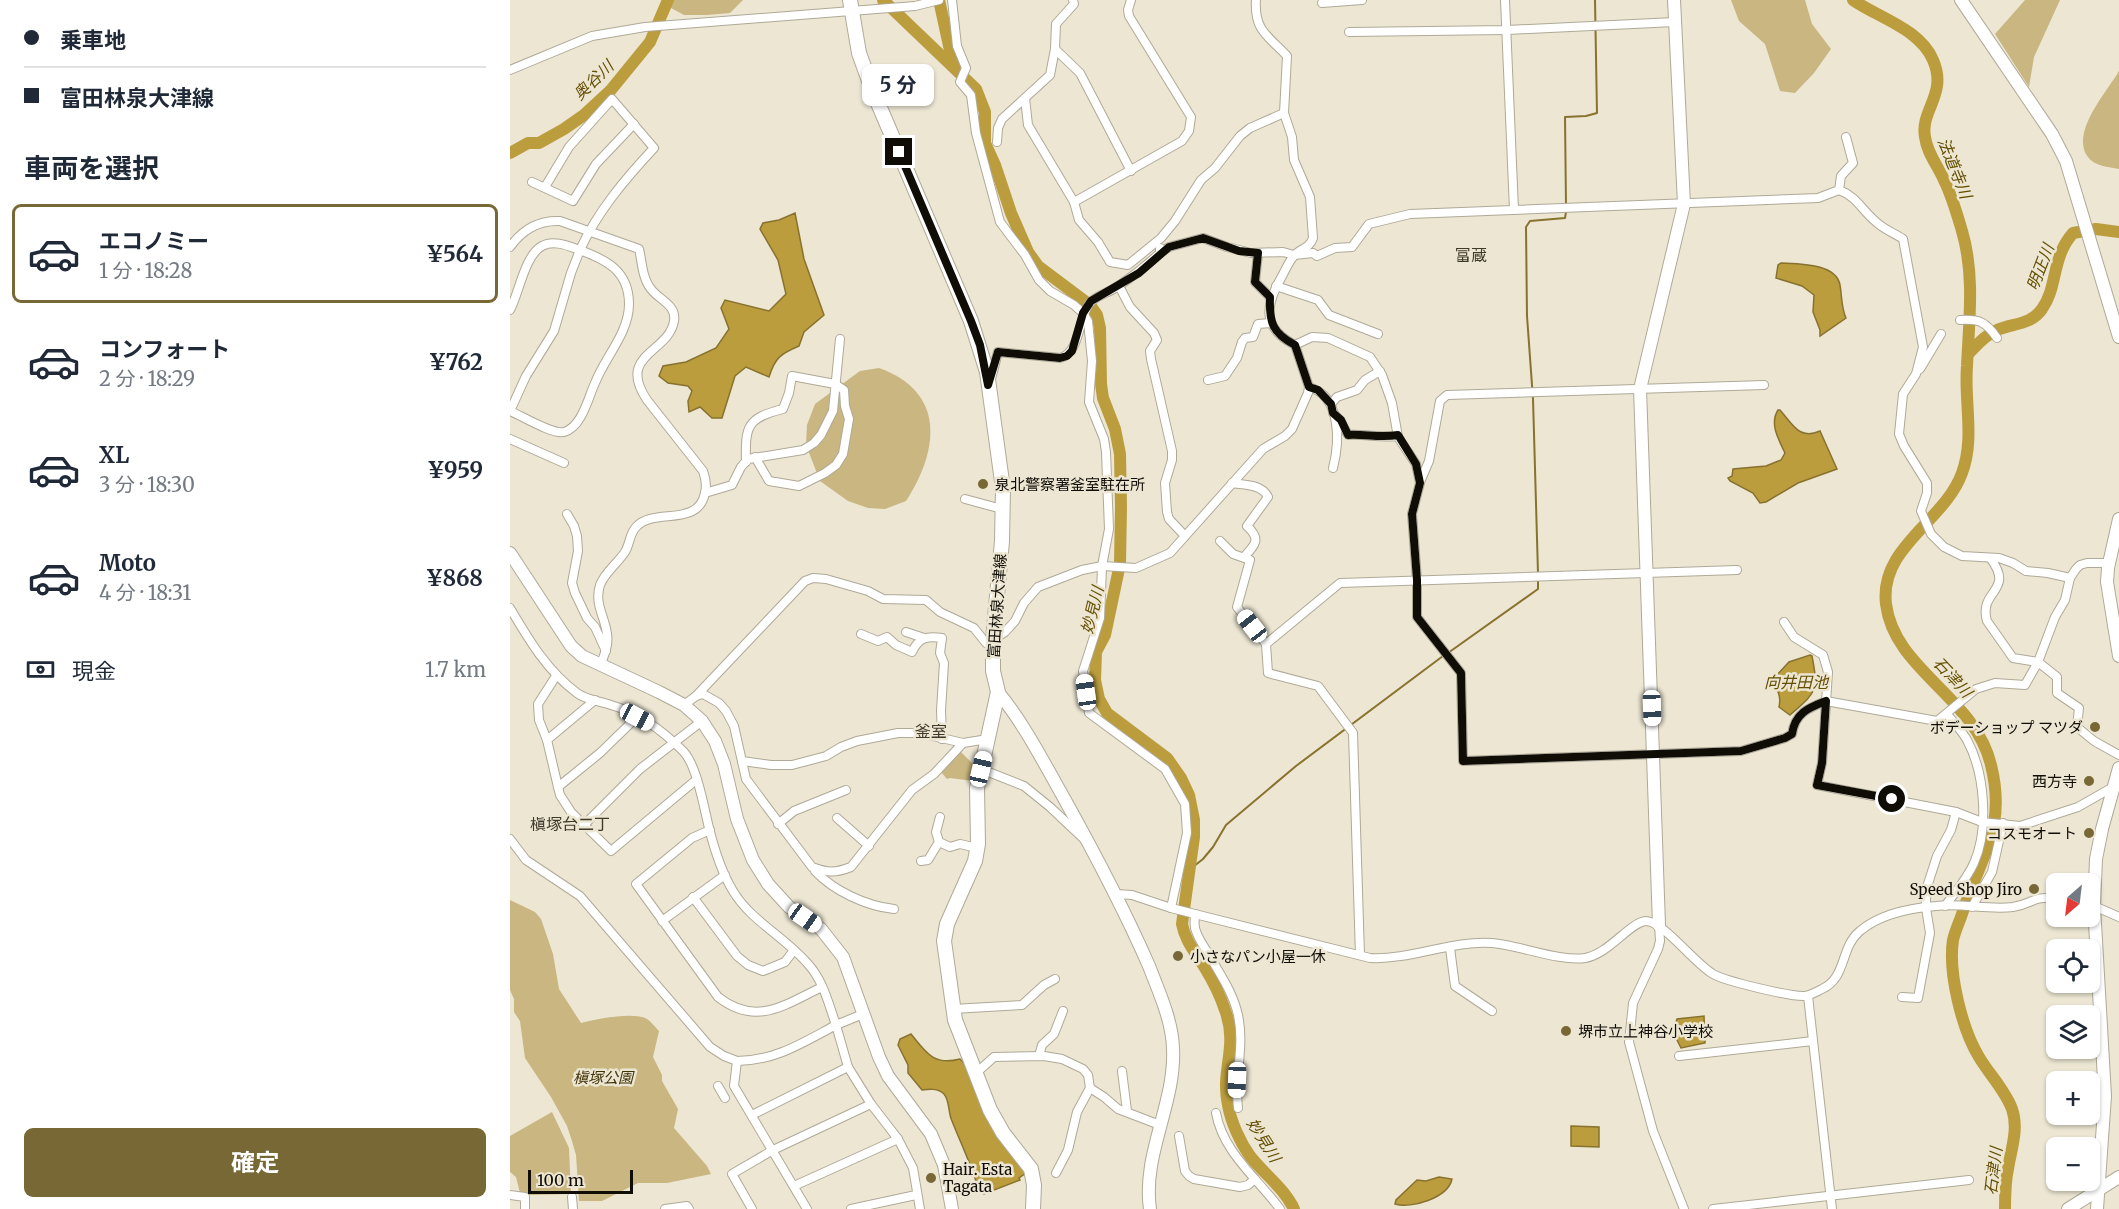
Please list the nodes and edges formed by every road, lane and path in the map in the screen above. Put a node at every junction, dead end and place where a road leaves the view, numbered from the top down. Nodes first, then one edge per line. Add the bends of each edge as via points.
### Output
1 (939, 0) edge
2 (952, 0) edge
3 (1073, 0) edge
4 (1131, 0) edge
5 (1256, 0) edge
6 (1362, 0) edge
7 (1505, 0) edge
8 (1674, 0) edge
9 (1961, 0) edge
10 (1322, 3) dead end
11 (850, 5) edge
12 (1675, 22) junction
13 (1507, 30) junction
14 (1348, 32) dead end
15 (1055, 49) junction
16 (510, 70) edge
17 (1025, 98) junction
18 (1284, 113) junction
19 (634, 124) junction
20 (1846, 137) dead end
21 (997, 142) dead end
22 (1131, 171) junction
23 (532, 182) dead end
24 (545, 187) junction
25 (1839, 190) junction
26 (1074, 202) junction
27 (1684, 204) junction
28 (1514, 210) junction
29 (590, 231) junction
30 (1161, 238) junction
31 (510, 247) edge
32 (580, 250) junction
33 (1160, 253) junction
34 (1258, 253) junction
35 (1294, 255) junction
36 (1119, 286) junction
37 (1276, 286) junction
38 (1270, 297) junction
39 (510, 310) edge
40 (1083, 313) junction
41 (1960, 320) dead end
42 (1271, 323) junction
43 (1378, 334) dead end
44 (1941, 334) dead end
45 (2119, 337) edge
46 (1997, 338) dead end
47 (840, 339) dead end
48 (1295, 345) junction
49 (1380, 371) junction
50 (1916, 374) junction
51 (1208, 380) dead end
52 (836, 384) junction
53 (988, 385) junction
54 (1764, 385) dead end
55 (1309, 387) junction
56 (1640, 389) junction
57 (1332, 408) junction
58 (1398, 435) junction
59 (510, 439) edge
60 (755, 457) junction
61 (746, 462) junction
62 (564, 463) dead end
63 (1333, 468) dead end
64 (1232, 483) junction
65 (1420, 483) junction
66 (705, 493) junction
67 (965, 499) dead end
68 (1002, 510) junction
69 (567, 514) dead end
70 (2119, 519) edge
71 (1185, 536) junction
72 (1220, 541) dead end
73 (510, 553) edge
74 (1244, 557) junction
75 (1991, 559) junction
76 (2109, 563) junction
77 (1102, 566) junction
78 (1737, 570) dead end
79 (1647, 572) junction
80 (2070, 578) junction
81 (1417, 580) junction
82 (510, 608) edge
83 (1784, 622) dead end
84 (906, 632) dead end
85 (861, 634) dead end
86 (924, 638) junction
87 (993, 644) junction
88 (1266, 644) junction
89 (606, 651) junction
90 (2119, 656) edge
91 (2038, 662) junction
92 (600, 666) junction
93 (556, 676) junction
94 (998, 692) junction
95 (696, 696) junction
96 (595, 700) junction
97 (1826, 701) junction
98 (684, 705) junction
99 (1947, 714) junction
100 (637, 717) junction
101 (702, 721) junction
102 (942, 739) junction
103 (547, 740) junction
104 (988, 740) junction
105 (675, 743) junction
106 (963, 743) junction
107 (1653, 754) junction
108 (2119, 755) edge
109 (741, 761) junction
110 (2119, 768) edge
111 (981, 769) junction
112 (696, 780) junction
113 (558, 787) junction
114 (2113, 787) junction
115 (846, 790) dead end
116 (1956, 812) junction
117 (940, 817) dead end
118 (837, 818) dead end
119 (1982, 822) junction
120 (2002, 823) junction
121 (778, 824) junction
122 (584, 825) junction
123 (2020, 826) junction
124 (710, 830) junction
125 (2001, 833) junction
126 (510, 839) edge
127 (939, 842) junction
128 (1089, 843) junction
129 (868, 846) junction
130 (977, 848) junction
131 (921, 861) dead end
132 (812, 867) junction
133 (2095, 873) edge
134 (725, 875) junction
135 (1116, 894) junction
136 (693, 897) junction
137 (2046, 898) edge
138 (1946, 906) junction
139 (1972, 907) junction
140 (1171, 908) junction
141 (1926, 908) junction
142 (894, 909) dead end
143 (2100, 909) edge
144 (1194, 913) junction
145 (2119, 917) edge
146 (662, 921) junction
147 (1659, 925) junction
148 (2093, 927) edge
149 (1450, 948) junction
150 (795, 950) junction
151 (1360, 955) junction
152 (1055, 979) dead end
153 (822, 987) junction
154 (1808, 996) junction
155 (1902, 997) dead end
156 (953, 1009) junction
157 (1064, 1011) dead end
158 (1492, 1011) dead end
159 (863, 1014) junction
160 (836, 1025) junction
161 (1813, 1041) junction
162 (1039, 1056) junction
163 (1679, 1056) dead end
164 (737, 1061) junction
165 (848, 1066) junction
166 (1122, 1071) dead end
167 (975, 1074) junction
168 (718, 1086) dead end
169 (1090, 1088) junction
170 (725, 1098) dead end
171 (871, 1104) junction
172 (1238, 1108) dead end
173 (1127, 1112) junction
174 (1216, 1113) dead end
175 (752, 1115) junction
176 (1160, 1125) junction
177 (1179, 1136) dead end
178 (898, 1139) junction
179 (772, 1150) junction
180 (1056, 1173) dead end
181 (2119, 1177) edge
182 (1256, 1179) junction
183 (1969, 1180) dead end
184 (795, 1186) junction
185 (2100, 1189) joint
186 (2097, 1191) edge
187 (2100, 1191) edge
188 (510, 1195) edge
189 (916, 1195) junction
190 (1831, 1196) junction
191 (572, 1197) dead end
192 (525, 1209) edge
193 (573, 1209) edge
194 (665, 1209) edge
195 (689, 1209) edge
196 (752, 1209) edge
197 (807, 1209) edge
198 (851, 1209) edge
199 (920, 1209) edge
200 (952, 1209) edge
201 (1033, 1209) edge
202 (1150, 1209) edge
203 (1280, 1209) edge
204 (1684, 1209) edge
205 (1713, 1209) edge
206 (1832, 1209) edge
207 (2068, 1209) edge
208 (2097, 1209) edge

1 - 11 street via 925,4
2 - 40 street via 957,46 966,68 960,82 971,95 976,133 1000,222 1039,280
3 - 15 street via 1074,4 1056,24
4 - 22 street via 1130,16 1191,117 1189,131 1182,141
5 - 18 street via 1259,27 1287,56
6 - 10 street
7 - 13 street
8 - 12 street
9 - 45 street via 2052,134 2066,161
11 - 16 street via 592,36
11 - 53 main road, 富田林泉大津線 via 859,53 872,89 971,321
12 - 13 street
12 - 27 street
13 - 14 street
13 - 28 street
15 - 17 street via 1050,75
15 - 22 street via 1080,73
17 - 21 street via 1002,119
17 - 26 street via 1028,125
18 - 30 street via 1240,136 1201,180
18 - 35 street via 1292,136 1294,160 1310,196 1313,238 1306,249
19 - 24 street via 596,164 573,201
19 - 24 street via 612,99 569,147
19 - 29 street via 654,148
20 - 25 street via 1853,163 1841,176
22 - 26 street
23 - 24 street
25 - 27 street via 1818,198
25 - 50 street via 1855,199 1874,221 1903,239 1923,346
26 - 30 street via 1079,220 1110,262 1128,265
27 - 28 street
27 - 56 street
28 - 35 street via 1410,214 1369,224 1352,248 1335,248 1317,256
29 - 31 street via 548,220 531,227
29 - 32 street
29 - 66 street via 639,249 650,288 674,312 675,322 645,358 637,379 647,400 703,471
30 - 33 street
32 - 32 street via 610,263 622,276 628,316 575,426 556,433 510,411 554,331
32 - 39 street via 551,243 534,252
33 - 34 street via 1203,238 1239,251
33 - 36 street
34 - 35 street
34 - 38 street via 1255,282
35 - 37 street
36 - 40 street via 1091,301
36 - 71 street via 1130,307 1157,340 1150,351 1151,359 1173,460 1165,483 1167,512
37 - 38 street
37 - 43 street via 1318,300 1329,315
38 - 42 street
40 - 53 street via 1067,356 998,352
40 - 77 street via 1090,331 1089,402 1106,452 1109,529
41 - 46 street via 1976,319
42 - 48 street
42 - 51 street via 1258,324 1253,338 1245,338 1225,376
44 - 50 street
47 - 52 street
48 - 49 street via 1312,337 1328,338 1370,357
48 - 55 street
49 - 57 street via 1357,390 1337,397
49 - 58 street
50 - 75 street via 1903,394 1899,434 1927,483 1921,511 1930,534 1962,556
52 - 60 street via 833,411 814,443 787,454
52 - 60 street via 844,390 849,419 843,454 836,465 799,486 769,482
52 - 61 street via 792,376 783,409 761,415 748,430
53 - 68 main road, 富田林泉大津線
54 - 56 street
55 - 57 street via 1318,390
55 - 64 street via 1292,429 1263,449
56 - 65 street via 1447,395 1440,401 1429,461
56 - 79 street
57 - 58 street via 1348,435
57 - 63 street via 1337,452
58 - 65 street via 1416,464
59 - 62 street
60 - 61 street
61 - 66 street via 732,485
64 - 71 street
64 - 74 street via 1257,487 1268,497 1247,526 1256,539
65 - 81 street via 1412,514
66 - 89 street via 698,508 689,513 651,519 634,528 627,549 605,575 598,594 608,635
67 - 68 street
68 - 87 main road, 富田林泉大津線
69 - 89 street via 577,536 572,583
70 - 76 street
71 - 77 street via 1170,553 1136,568
72 - 74 street via 1233,554
73 - 92 street via 571,646
74 - 88 street via 1250,560 1237,607
75 - 80 street via 2013,562 2026,571
75 - 91 street via 2000,579 1988,600 1987,621 2013,658
76 - 80 street via 2080,565
76 - 90 street via 2107,582
77 - 87 street via 1038,587 1024,603 1016,621
77 - 140 street via 1100,618 1083,671 1089,713 1165,769 1185,804 1187,833
78 - 79 street
79 - 81 street
79 - 107 street
80 - 91 street via 2065,600
81 - 88 street via 1340,583
81 - 107 street via 1417,617 1461,673 1463,761
82 - 93 street
83 - 97 street via 1794,637 1822,655 1828,672
84 - 86 street
85 - 86 street via 878,641 887,637 912,652
86 - 102 street via 942,638
87 - 94 main road, 富田林泉大津線
87 - 95 street via 986,644 974,628 940,612 926,600 883,598 847,584 813,578 805,581
88 - 151 street via 1268,673 1318,686 1353,732
89 - 92 street
91 - 99 street via 2025,685 1995,683 1972,691
91 - 108 street via 2057,677 2057,693 2079,708 2077,727
92 - 98 street
93 - 96 street via 578,695
93 - 103 street via 538,704
94 - 104 main road, 富田林泉大津線
94 - 128 street via 1016,713
95 - 98 street
95 - 109 street via 703,694 726,711 734,726
96 - 100 street
96 - 103 street
97 - 99 street via 1937,721
97 - 107 street via 1795,720 1792,734 1785,738 1741,751
97 - 116 street via 1817,785
98 - 101 street
99 - 119 street via 1968,741 1979,773
100 - 105 street via 660,729
100 - 113 street
101 - 105 street
101 - 159 street via 724,764 736,819 753,860 789,907 821,929 843,957
102 - 106 street
102 - 109 street via 898,733 857,741 826,756 792,765
103 - 113 street
104 - 106 street
104 - 111 main road, 富田林泉大津線
105 - 112 street via 686,753
105 - 122 street via 640,769
106 - 129 street via 934,774 912,790
107 - 147 street
109 - 121 street via 746,779
110 - 114 street
111 - 128 street via 1024,786
111 - 130 main road, 富田林泉大津線 via 976,798
112 - 122 street via 611,851
112 - 124 street
113 - 122 street
114 - 123 street via 2078,807
114 - 133 street
115 - 121 street via 794,811
116 - 119 street
116 - 141 street via 1929,880
117 - 127 street via 936,832
118 - 129 street
119 - 120 street
119 - 138 street via 1974,863
120 - 123 street
120 - 125 street
121 - 132 street
123 - 125 street
124 - 134 street
124 - 146 street via 692,838 636,884
125 - 139 street via 1992,872
126 - 164 street via 526,860 580,896 710,1047
127 - 130 street via 950,847 960,844
127 - 131 street via 928,860
128 - 135 street
129 - 132 street via 851,867 838,872 825,873
130 - 156 main road, 富田林泉大津線 via 944,941
132 - 142 street via 821,878 845,893 874,906
134 - 136 street
134 - 150 street via 750,913
135 - 140 street
135 - 176 street via 1160,993 1171,1030 1173,1064
136 - 146 street
136 - 150 street via 748,965 763,971 785,962
137 - 139 street via 2016,907
138 - 139 street
138 - 141 street
140 - 144 street
141 - 154 street via 1899,912 1860,931 1833,983
141 - 155 street via 1930,933 1918,998
143 - 145 street
144 - 151 street
144 - 172 street via 1198,937 1230,990 1238,1014 1242,1036
146 - 153 street via 718,997 730,1006 747,1012 773,1011
147 - 149 street via 1640,923 1604,951 1578,959 1491,943
147 - 154 street via 1714,975 1792,996
147 - 204 street via 1658,949 1633,1003 1629,1042 1653,1131
148 - 185 street via 2105,1096
149 - 151 street via 1385,958
149 - 158 street via 1455,986
150 - 153 street
152 - 156 street via 1022,1005
153 - 160 street
154 - 161 street
156 - 167 main road, 富田林泉大津線
157 - 162 street
159 - 160 street
159 - 200 street via 888,1076 931,1134 944,1165
160 - 164 street via 784,1053
160 - 165 street
161 - 163 street
161 - 190 street
162 - 167 street via 994,1057
162 - 169 street via 1062,1059 1083,1068
164 - 175 street via 734,1086
165 - 171 street
165 - 175 street
166 - 173 street
167 - 201 main road, 富田林泉大津線 via 1003,1133 1031,1169
168 - 170 street
169 - 173 street
169 - 180 street via 1077,1112 1068,1150
171 - 178 street
171 - 179 street
173 - 176 street
174 - 182 street via 1227,1142
175 - 179 street
176 - 202 street via 1149,1175
177 - 182 street via 1185,1171 1194,1179 1240,1186
178 - 184 street
178 - 189 street via 913,1168
179 - 184 street
179 - 196 street via 732,1174
181 - 185 street
182 - 203 street
183 - 190 street
184 - 197 street
186 - 207 street
187 - 208 street
188 - 192 street via 525,1197
189 - 198 street
189 - 199 street
190 - 205 street
190 - 206 street
191 - 193 street
194 - 195 street

